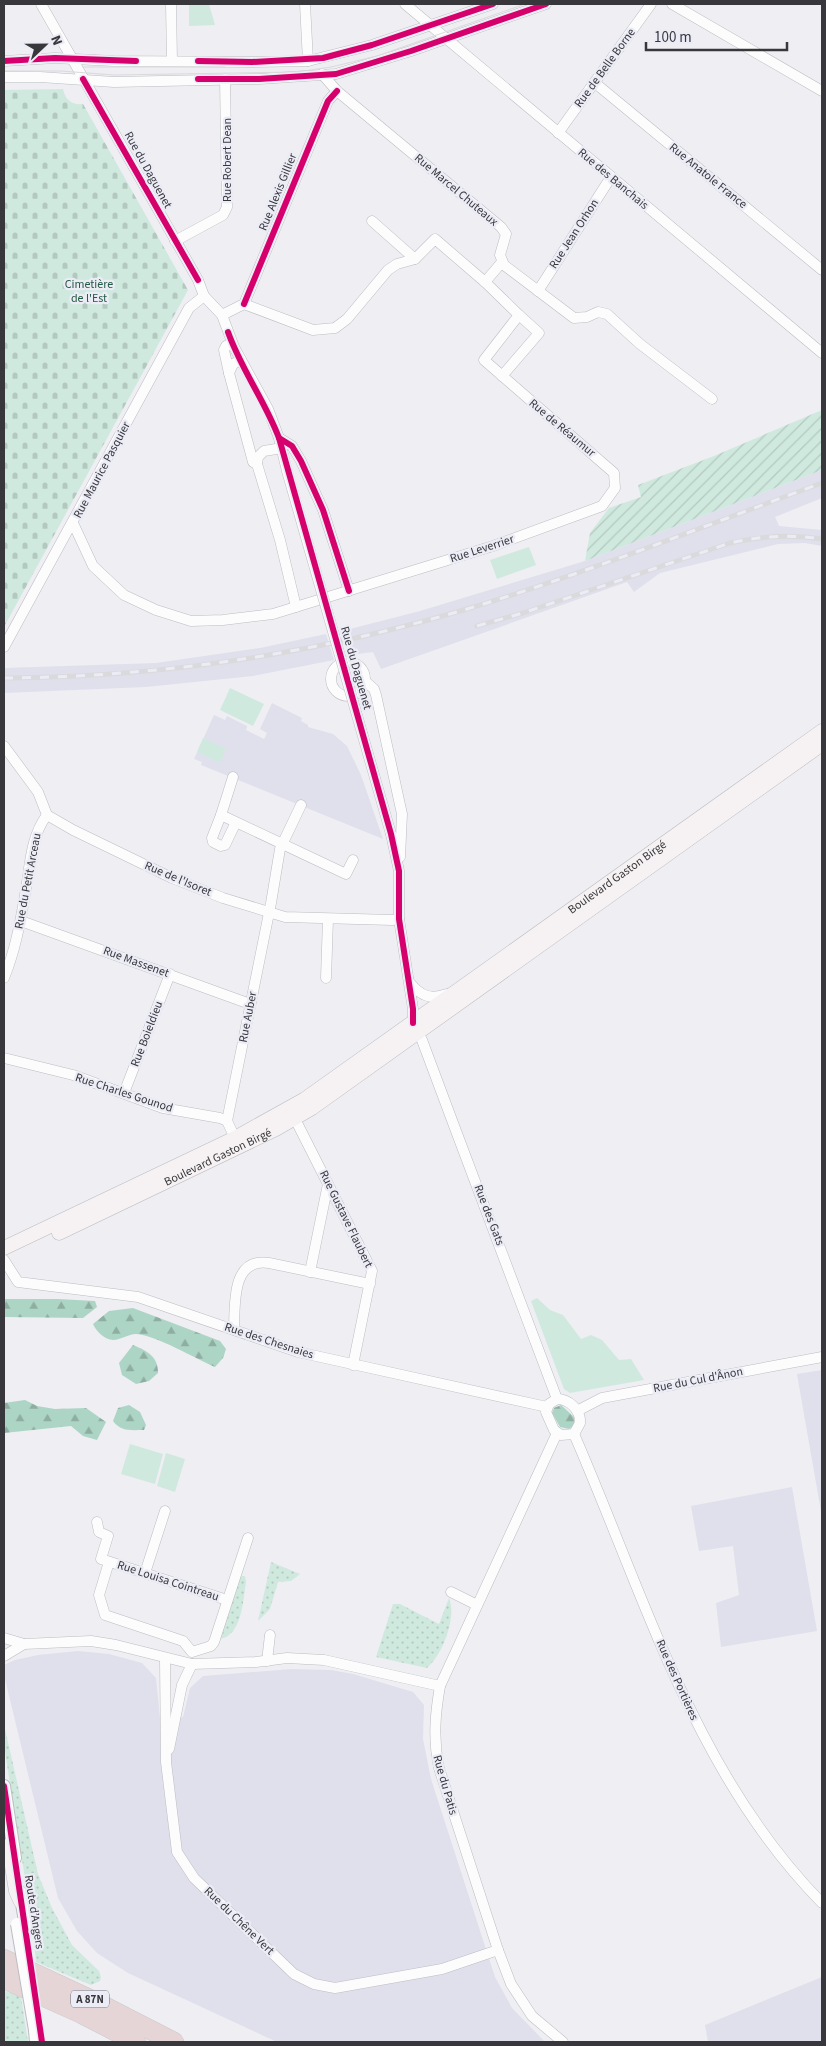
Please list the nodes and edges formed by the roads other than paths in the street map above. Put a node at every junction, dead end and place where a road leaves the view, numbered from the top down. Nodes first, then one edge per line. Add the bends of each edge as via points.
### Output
1 (41, 4) edge
2 (171, 4) edge
3 (305, 4) edge
4 (405, 4) edge
5 (494, 4) edge
6 (546, 4) edge
7 (651, 4) edge
8 (672, 4) edge
9 (430, 24) junction
10 (448, 38) junction
11 (73, 60) junction
12 (308, 60) junction
13 (4, 61) edge
14 (172, 61) junction
15 (322, 74) junction
16 (81, 75) junction
17 (4, 77) edge
18 (225, 79) junction
19 (595, 83) junction
20 (337, 91) junction
21 (822, 91) edge
22 (558, 132) junction
23 (611, 177) junction
24 (372, 221) dead end
25 (175, 241) junction
26 (415, 259) junction
27 (502, 262) junction
28 (822, 270) edge
29 (485, 282) junction
30 (538, 292) junction
31 (204, 296) junction
32 (244, 304) junction
33 (222, 315) junction
34 (519, 315) junction
35 (232, 343) junction
36 (822, 353) edge
37 (241, 360) junction
38 (229, 373) junction
39 (502, 376) junction
40 (712, 399) dead end
41 (280, 443) junction
42 (257, 464) junction
43 (616, 482) joint
44 (73, 523) junction
45 (349, 591) junction
46 (296, 607) junction
47 (4, 647) edge
48 (365, 681) dead end
49 (822, 731) edge
50 (822, 744) edge
51 (4, 746) edge
52 (233, 778) dead end
53 (301, 805) dead end
54 (47, 815) junction
55 (222, 815) junction
56 (236, 822) junction
57 (281, 844) junction
58 (353, 860) dead end
59 (399, 871) junction
60 (269, 912) junction
61 (399, 918) junction
62 (328, 919) junction
63 (21, 921) junction
64 (170, 974) junction
65 (4, 978) edge
66 (326, 978) dead end
67 (409, 982) junction
68 (454, 991) junction
69 (250, 1004) junction
70 (416, 1028) junction
71 (4, 1058) edge
72 (124, 1094) junction
73 (292, 1113) junction
74 (227, 1121) junction
75 (235, 1138) junction
76 (328, 1184) junction
77 (4, 1248) edge
78 (4, 1259) edge
79 (310, 1272) junction
80 (370, 1284) junction
81 (234, 1330) junction
82 (822, 1357) edge
83 (353, 1365) junction
84 (557, 1399) junction
85 (547, 1407) junction
86 (577, 1411) junction
87 (557, 1433) junction
88 (574, 1434) junction
89 (165, 1511) dead end
90 (97, 1522) dead end
91 (248, 1538) dead end
92 (109, 1562) junction
93 (145, 1573) junction
94 (452, 1592) dead end
95 (227, 1600) junction
96 (477, 1605) junction
97 (270, 1635) dead end
98 (4, 1637) edge
99 (24, 1644) junction
100 (4, 1656) edge
101 (165, 1659) junction
102 (267, 1661) junction
103 (192, 1664) junction
104 (440, 1686) junction
105 (166, 1762) junction
106 (4, 1786) edge
107 (4, 1829) edge
108 (5, 1846) edge
109 (21, 1902) junction
110 (822, 1903) edge
111 (22, 1925) junction
112 (498, 1950) junction
113 (4, 1959) edge
114 (4, 1979) edge
115 (38, 2037) edge
116 (136, 2042) edge
117 (174, 2042) edge
118 (563, 2042) edge

1 - 11 street, Rue du Daguenet
2 - 14 street
3 - 12 street
4 - 9 street, Rue des Banchais
5 - 9 street
6 - 10 street
7 - 19 street, Rue de Belle Borne
8 - 21 street
9 - 10 street, Rue des Banchais
9 - 12 street via 372,45
10 - 15 street via 360,68
10 - 22 street, Rue des Banchais
11 - 13 street
11 - 14 street
11 - 16 street, Rue du Daguenet
12 - 14 street
15 - 18 street
15 - 20 street, Rue Marcel Chuteaux
16 - 17 street
16 - 18 street via 114,82
16 - 25 street, Rue du Daguenet
18 - 25 street, Rue Robert Dean via 227,207 222,215
19 - 22 street, Rue de Belle Borne
19 - 28 street, Rue Anatole France
20 - 27 street, Rue Marcel Chuteaux via 501,227 506,238 500,253
20 - 32 street, Rue Alexis Gillier via 328,100
22 - 23 street, Rue des Banchais
23 - 30 street, Rue Jean Orhon
23 - 36 street, Rue des Banchais
24 - 26 street
25 - 31 street, Rue du Daguenet
26 - 29 street via 435,239
26 - 32 street via 388,270 341,325 326,331 313,330
27 - 29 street
27 - 30 street
29 - 34 street
30 - 40 street via 577,319 604,312
31 - 33 street, Rue du Daguenet
31 - 44 street, Rue Maurice Pasquier via 190,308
32 - 33 street
33 - 35 street, Rue du Daguenet
34 - 39 street, Rue de Réaumur via 484,360
34 - 39 street via 539,333
35 - 37 street, Rue du Daguenet
35 - 38 street via 224,350
37 - 38 street via 233,364
37 - 41 street, Rue du Daguenet via 268,409
38 - 42 street via 253,462
39 - 43 street, Rue de Réaumur via 610,468
41 - 42 street via 264,451
41 - 45 street via 292,446 301,461 323,510
41 - 59 street, Rue du Daguenet, bridge
42 - 46 street
43 - 45 street, Rue Leverrier via 602,506 493,546
44 - 46 street, Rue Leverrier via 93,566 124,594 156,610 191,622 273,614
44 - 47 street, Rue Maurice Pasquier
45 - 46 street, Rue Leverrier
48 - 59 street via 376,695 402,814
49 - 68 main road, Boulevard Gaston Birgé
50 - 70 main road, Boulevard Gaston Birgé
51 - 54 street via 38,792
52 - 55 street
53 - 57 street, Rue Auber
54 - 60 street, Rue de l'Isoret via 172,878
54 - 63 street, Rue du Petit Arceau via 36,833
55 - 56 street
55 - 56 street via 212,838 214,843 225,845
56 - 57 street
57 - 58 street via 346,874
57 - 60 street, Rue Auber
59 - 61 street, Rue du Daguenet
60 - 62 street, Rue de l'Isoret via 285,917
60 - 69 street, Rue Auber
61 - 62 street, Rue de l'Isoret
61 - 67 street, Rue du Daguenet
62 - 66 street
63 - 64 street, Rue Massenet
63 - 65 street, Rue du Petit Arceau
64 - 69 street, Rue Massenet
64 - 72 street, Rue Boieldieu
67 - 68 street via 420,993 432,998
67 - 70 street, Rue du Daguenet
68 - 70 main road, Boulevard Gaston Birgé
69 - 74 street, Rue Auber
70 - 73 main road, Boulevard Gaston Birgé
70 - 84 street, Rue des Gats
71 - 72 street, Rue Charles Gounod via 73,1075
72 - 74 street, Rue Charles Gounod via 163,1108
73 - 75 main road, Boulevard Gaston Birgé
73 - 76 street, Rue Gustave Flaubert
73 - 78 main road, Boulevard Gaston Birgé via 113,1208
74 - 75 street
75 - 77 main road, Boulevard Gaston Birgé
76 - 79 street
76 - 80 street, Rue Gustave Flaubert via 370,1264
78 - 81 street, Rue des Chesnaies via 18,1282 138,1297
79 - 80 street
79 - 81 street via 263,1262 247,1268 240,1276 237,1290
80 - 83 street, Rue Gustave Flaubert
81 - 83 street, Rue des Chesnaies via 298,1352
82 - 86 street, Rue du Cul d'Ânon via 602,1398
83 - 85 street, Rue des Chesnaies
84 - 85 street
84 - 86 street via 564,1399
85 - 87 street via 547,1416
86 - 88 street via 580,1423
87 - 88 street via 565,1436
87 - 96 street, Rue du Patis
88 - 110 street, Rue des Portières via 679,1688 707,1744 760,1829
89 - 93 street
90 - 92 street, Rue Louisa Cointreau via 99,1532 108,1536 101,1559
91 - 95 street
92 - 93 street, Rue Louisa Cointreau
92 - 95 street, Rue Louisa Cointreau via 99,1595 104,1615 183,1641 192,1652 214,1642
93 - 95 street, Rue Louisa Cointreau
94 - 96 street
96 - 104 street, Rue du Patis
97 - 102 street
98 - 99 street
99 - 100 street
99 - 101 street via 91,1641
101 - 103 street
101 - 105 street, Rue du Chêne Vert
102 - 103 street
102 - 104 street via 288,1658 324,1660
103 - 105 street via 182,1685
104 - 112 street, Rue du Patis via 434,1727 439,1768
105 - 112 street, Rue du Chêne Vert via 177,1852 194,1878 294,1974 314,1984 335,1988 442,1969
106 - 109 street, Route d’Angers
107 - 108 street, Route d’Angers
108 - 109 main road via 9,1848
108 - 111 street, Route d’Angers
109 - 111 street, Route d’Angers
111 - 115 street, Route d’Angers, bridge
112 - 118 street, Rue du Patis via 524,2007 540,2025
113 - 117 highway, A 87N
114 - 116 highway, A 87N

